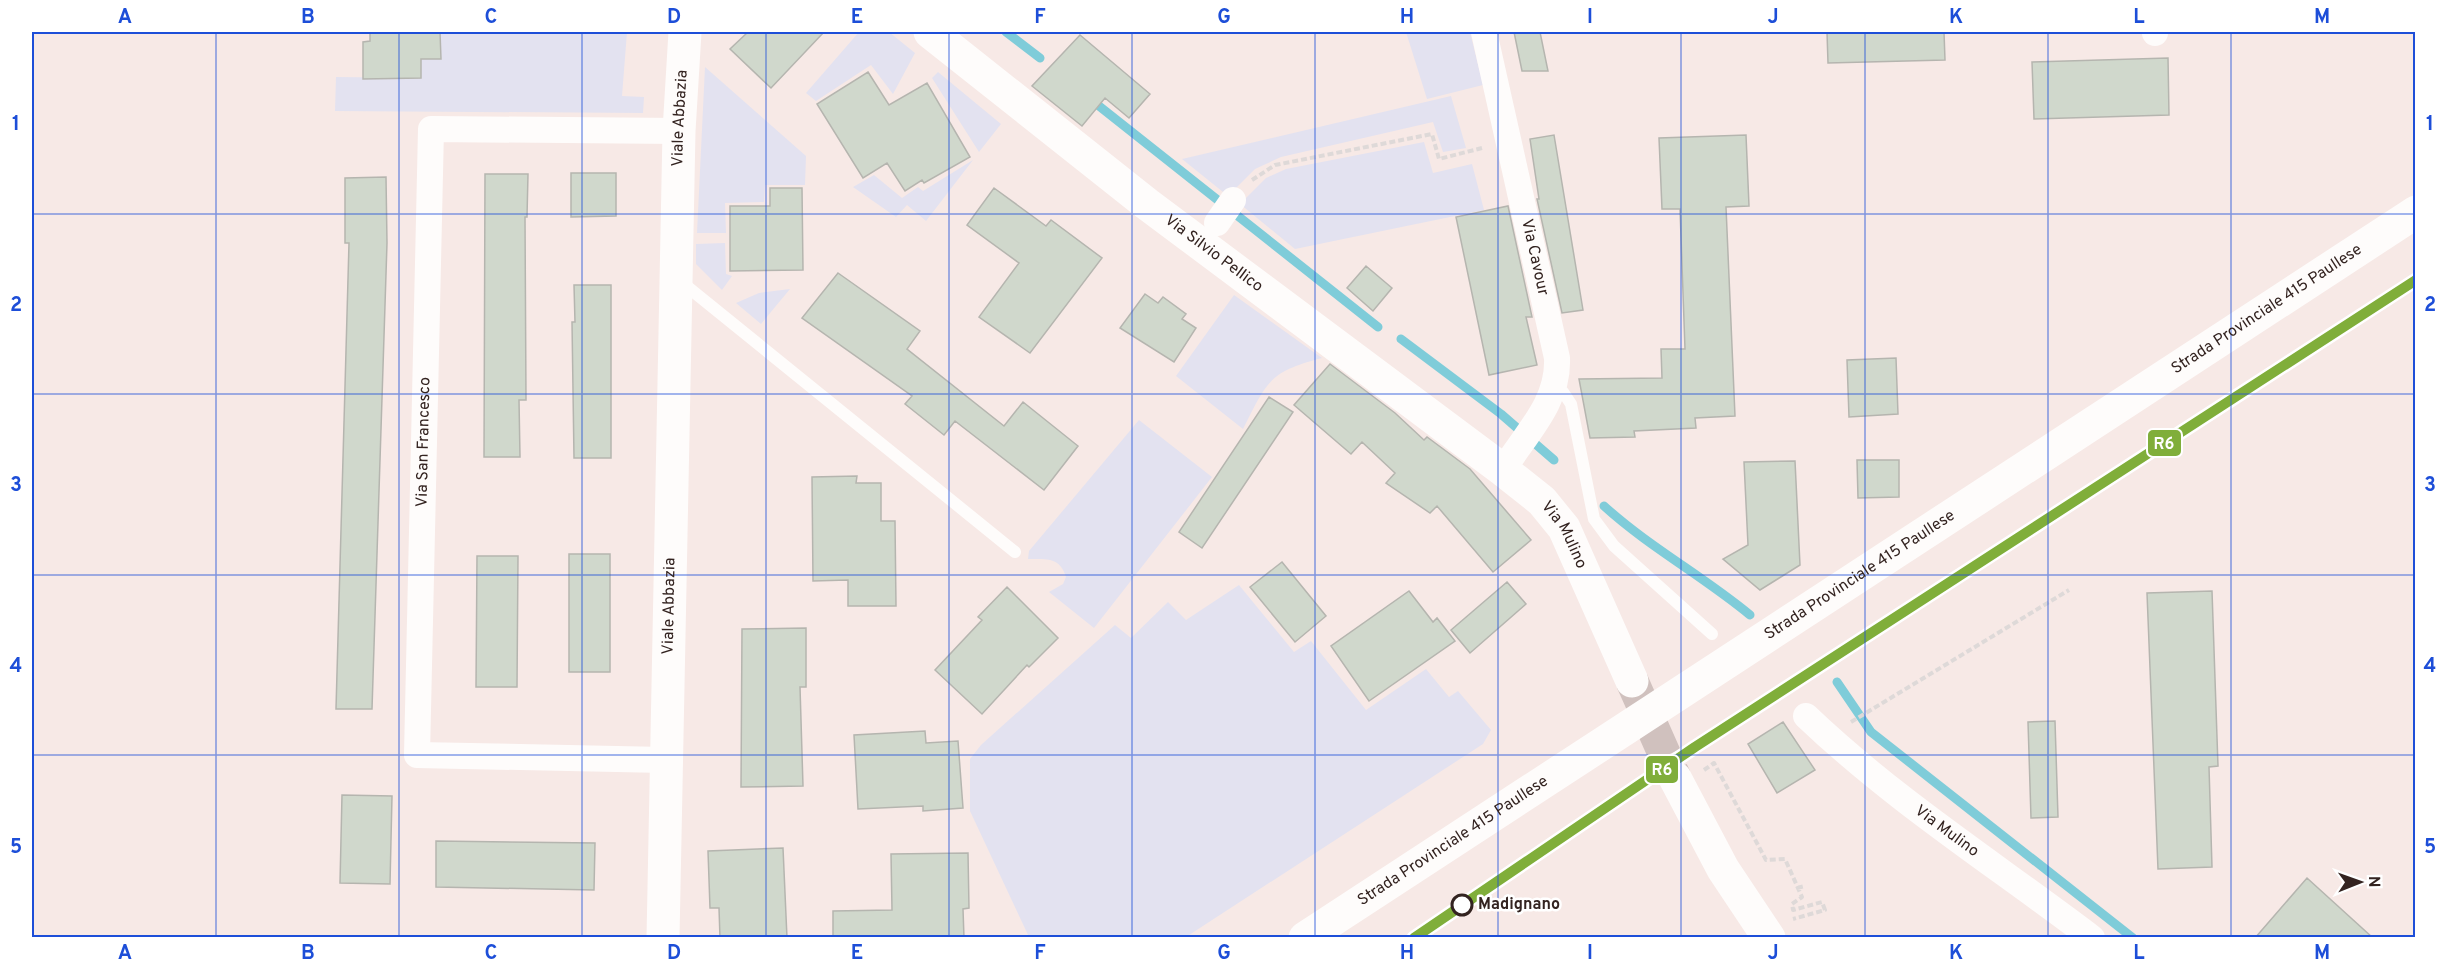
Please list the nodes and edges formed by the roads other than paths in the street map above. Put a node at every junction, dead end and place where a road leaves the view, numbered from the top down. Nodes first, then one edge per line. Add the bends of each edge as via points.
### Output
1 (685, 32) edge
2 (930, 32) edge
3 (1484, 32) edge
4 (679, 131) junction
5 (1233, 200) road end
6 (2415, 212) edge
7 (1217, 223) dead end
8 (676, 277) junction
9 (1555, 388) junction
10 (1509, 461) junction
11 (1015, 552) dead end
12 (1712, 634) dead end
13 (1632, 681) tunnel mouth
14 (1806, 716) dead end
15 (665, 760) junction
16 (1675, 778) tunnel mouth
17 (1780, 928) edge
18 (663, 938) edge
19 (1305, 938) edge
20 (2092, 938) edge

1 - 4 street, Viale Abbazia
2 - 10 street, Via Silvio Pellico via 1147,204
3 - 9 street, Via Cavour via 1557,358
4 - 8 street, Viale Abbazia
4 - 15 street, Via San Francesco via 431,129 430,165 417,755
5 - 7 street
6 - 19 street, Strada Provinciale 415 Paullese
8 - 11 lane
8 - 15 street, Viale Abbazia
9 - 10 street, Via Cavour
9 - 12 lane via 1571,404 1590,502 1602,531
10 - 13 street, Via Mulino via 1564,528
14 - 20 street, Via Mulino via 1865,771
15 - 18 street, Viale Abbazia
16 - 17 street via 1723,869

